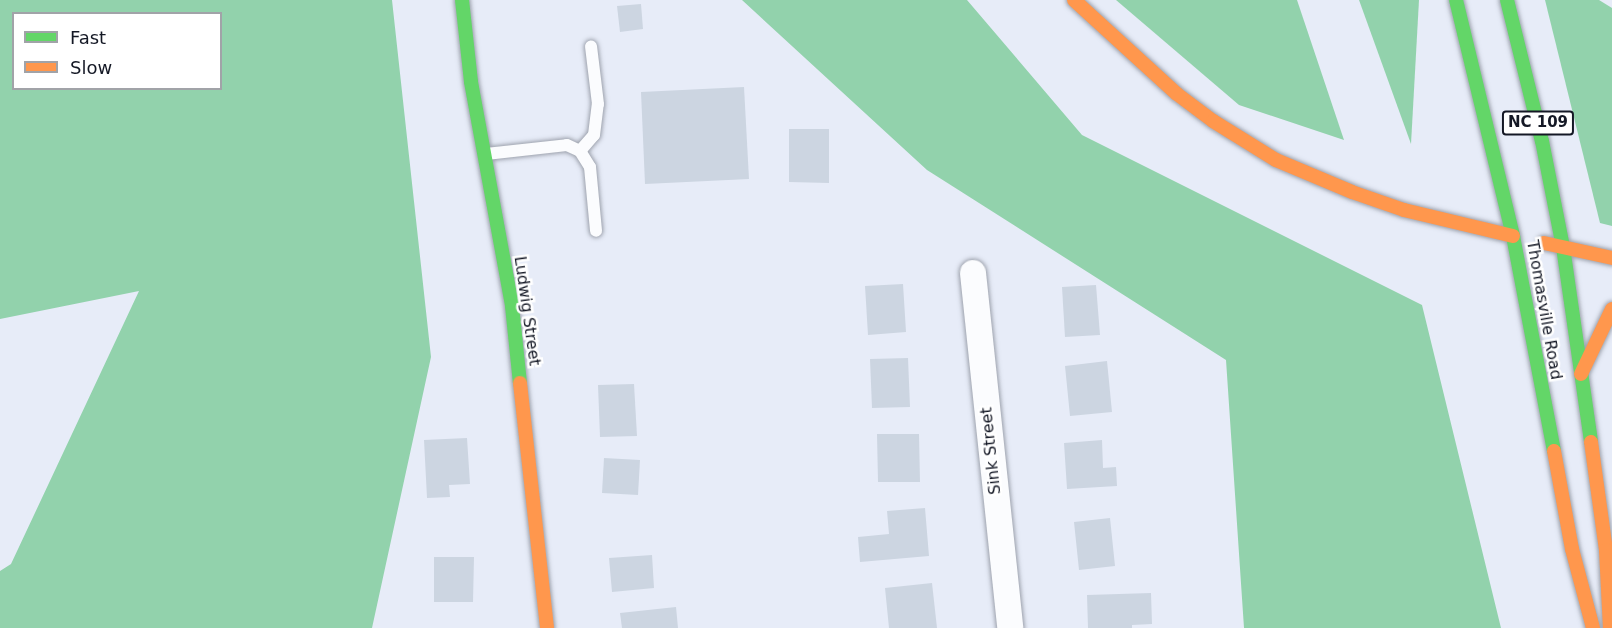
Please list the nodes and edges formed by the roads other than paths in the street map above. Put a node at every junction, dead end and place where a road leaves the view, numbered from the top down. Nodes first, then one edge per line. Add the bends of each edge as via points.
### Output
1 (462, 0) edge
2 (1074, 0) edge
3 (1456, 0) edge
4 (1507, 1) edge
5 (591, 46) dead end
6 (580, 152) junction
7 (485, 154) junction
8 (596, 231) dead end
9 (1513, 236) junction
10 (1563, 247) junction
11 (1612, 258) edge
12 (973, 273) dead end
13 (1612, 309) edge
14 (1581, 374) junction
15 (547, 628) edge
16 (1010, 628) edge
17 (1593, 628) edge
18 (1610, 628) edge

1 - 7 main road, Ludwig Street via 471,82
2 - 9 main road via 1177,94 1276,160 1404,210
3 - 9 main road, Thomasville Road / NC 109
4 - 10 main road, Thomasville Road / NC 109 via 1540,130
5 - 6 lane via 598,104 594,135
6 - 7 lane via 567,145
6 - 8 lane via 590,167
7 - 15 main road, Ludwig Street via 512,306
9 - 10 main road
9 - 17 main road, Thomasville Road via 1572,549
10 - 11 main road
10 - 14 main road, Thomasville Road
12 - 16 street, Sink Street
13 - 14 main road
14 - 18 main road, Thomasville Road via 1606,550

